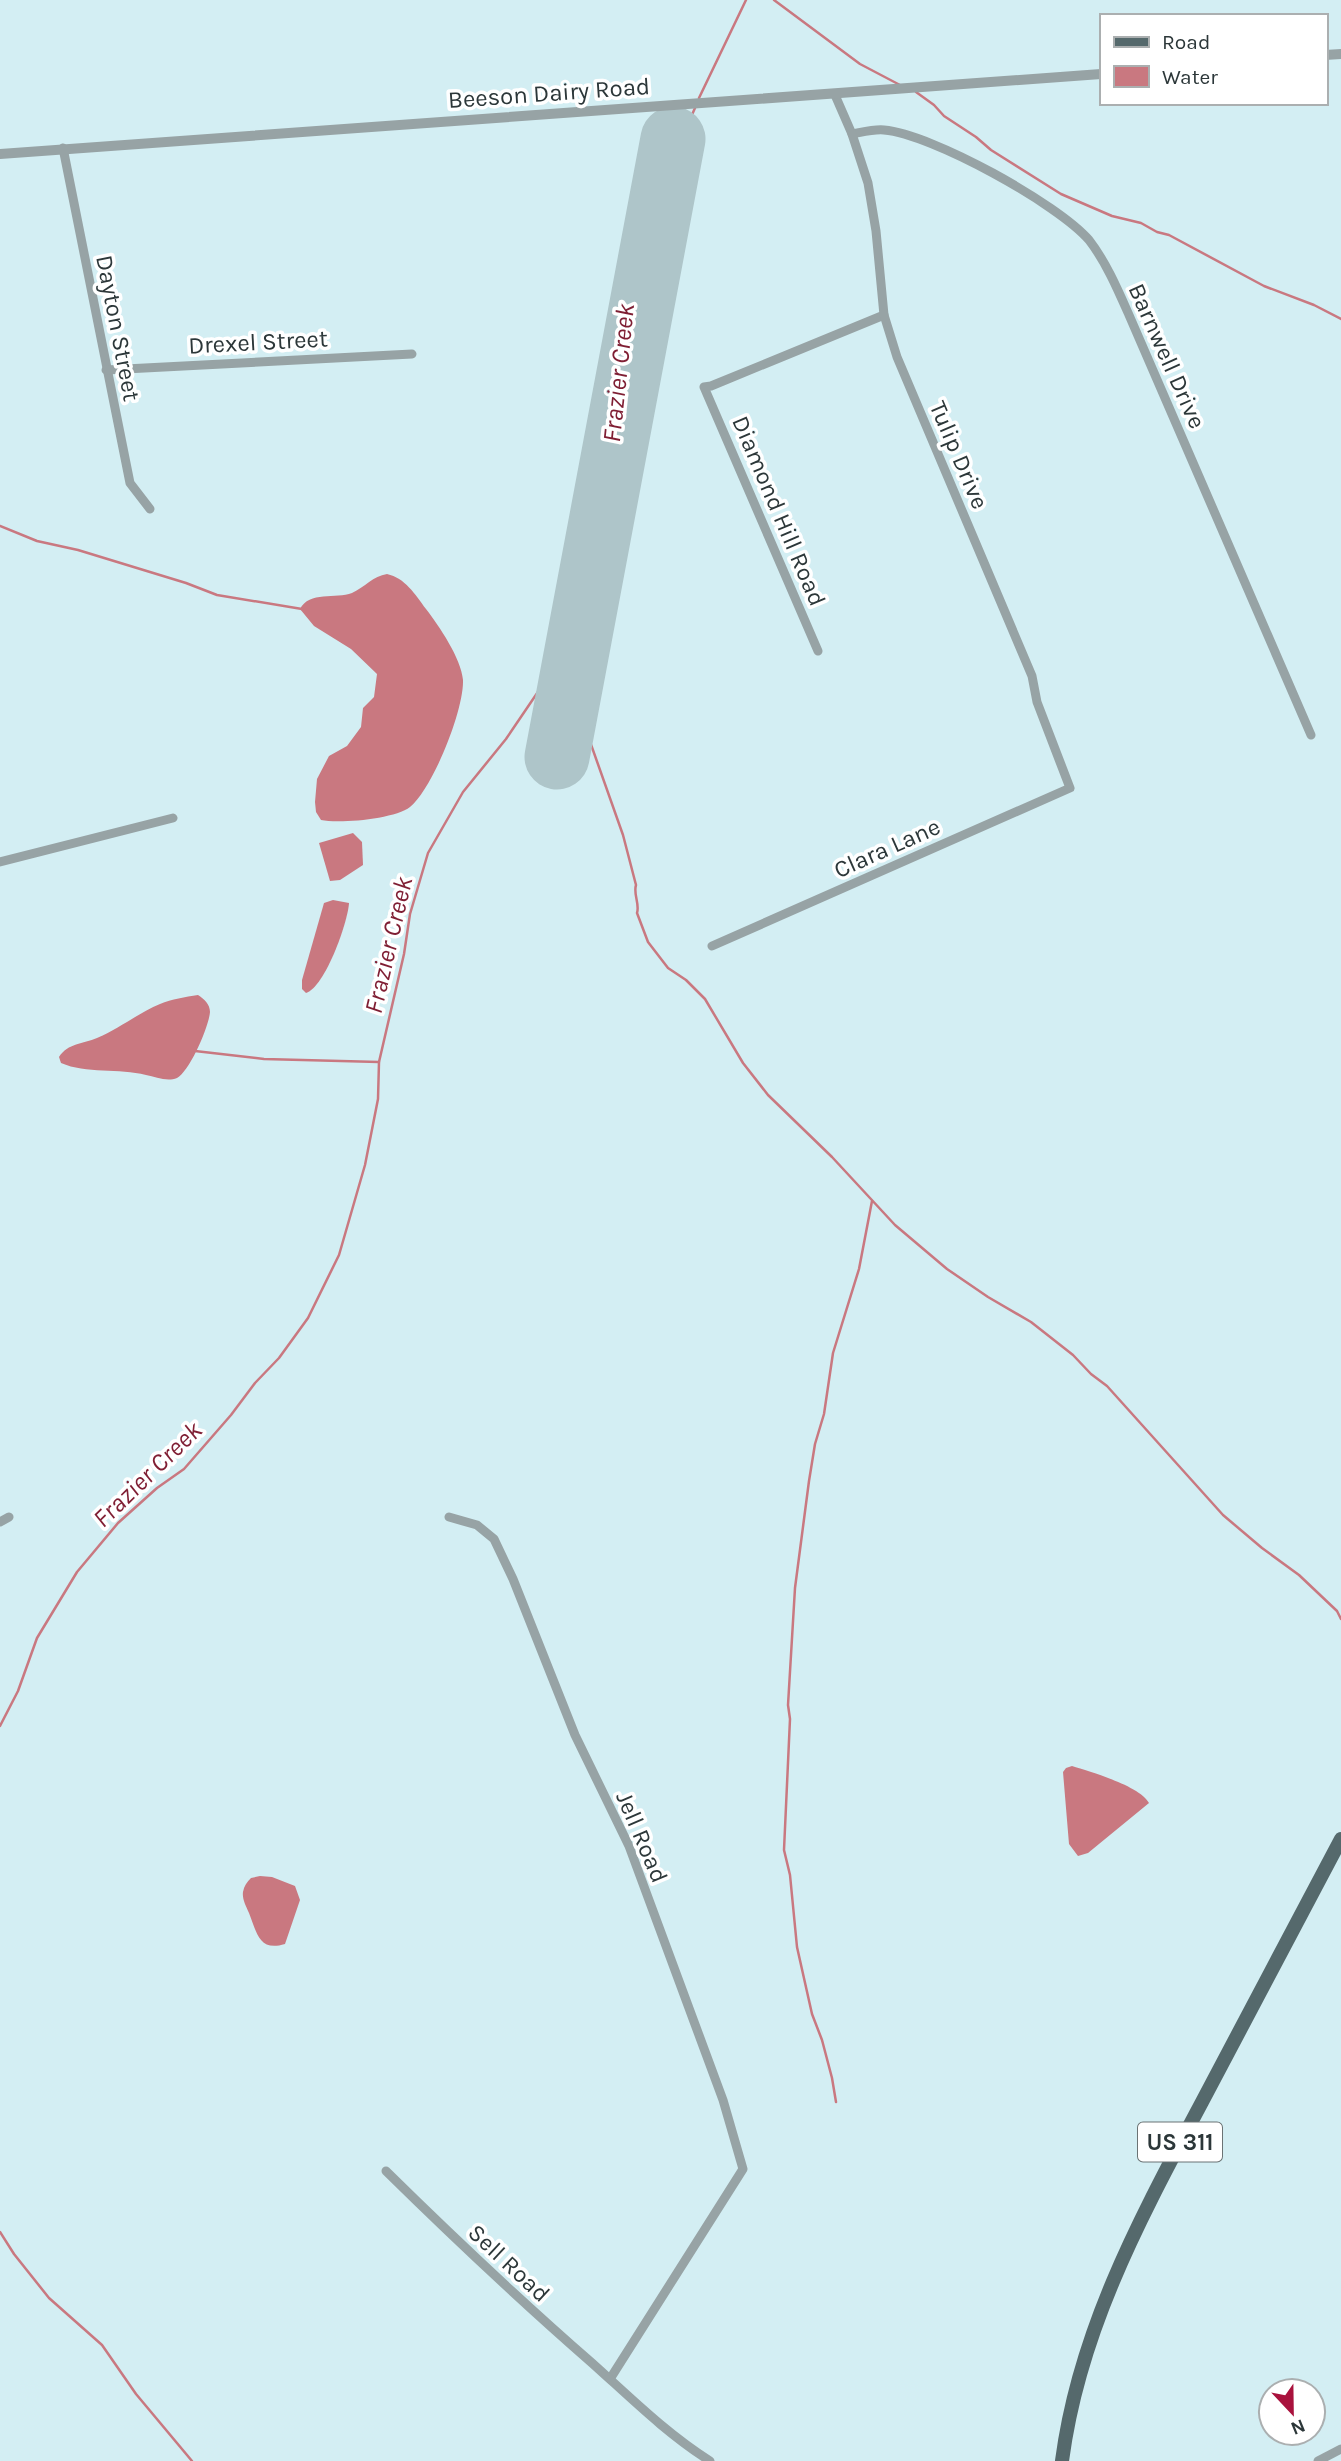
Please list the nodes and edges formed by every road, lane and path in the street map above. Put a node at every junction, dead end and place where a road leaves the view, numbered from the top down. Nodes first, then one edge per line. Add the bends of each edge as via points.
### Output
1 (1100, 74) edge
2 (835, 94) junction
3 (852, 134) junction
4 (63, 148) junction
5 (0, 154) edge
6 (884, 315) junction
7 (412, 354) dead end
8 (106, 370) junction
9 (150, 509) dead end
10 (818, 651) dead end
11 (1311, 734) dead end
12 (1067, 781) joint
13 (173, 818) dead end
14 (0, 862) edge
15 (712, 946) dead end
16 (449, 1517) dead end
17 (1341, 1839) edge
18 (386, 2171) dead end
19 (610, 2379) junction
20 (1341, 2449) edge
21 (710, 2461) edge
22 (1062, 2461) edge
23 (1318, 2461) edge

1 - 2 street, Beeson Dairy Road
2 - 3 street, Tulip Drive
2 - 4 street, Beeson Dairy Road
3 - 6 street, Tulip Drive via 868,183
3 - 11 street, Barnwell Drive via 896,132 950,152 1042,203 1090,242 1129,315
4 - 5 street, Beeson Dairy Road
4 - 8 street, Dayton Street
6 - 10 street, Diamond Hill Road via 704,387
6 - 12 street, Tulip Drive via 897,357 1032,676
7 - 8 street, Drexel Street
8 - 9 street, Dayton Street via 130,482
12 - 15 street, Clara Lane via 1070,788
13 - 14 street
16 - 19 street, Jell Road via 477,1525 494,1539 513,1579 575,1735 629,1846 723,2100 743,2169
17 - 22 main road, US 311 via 1115,2273 1083,2361
18 - 19 street, Sell Road via 496,2279
19 - 21 street, Sell Road via 664,2429
20 - 23 street

